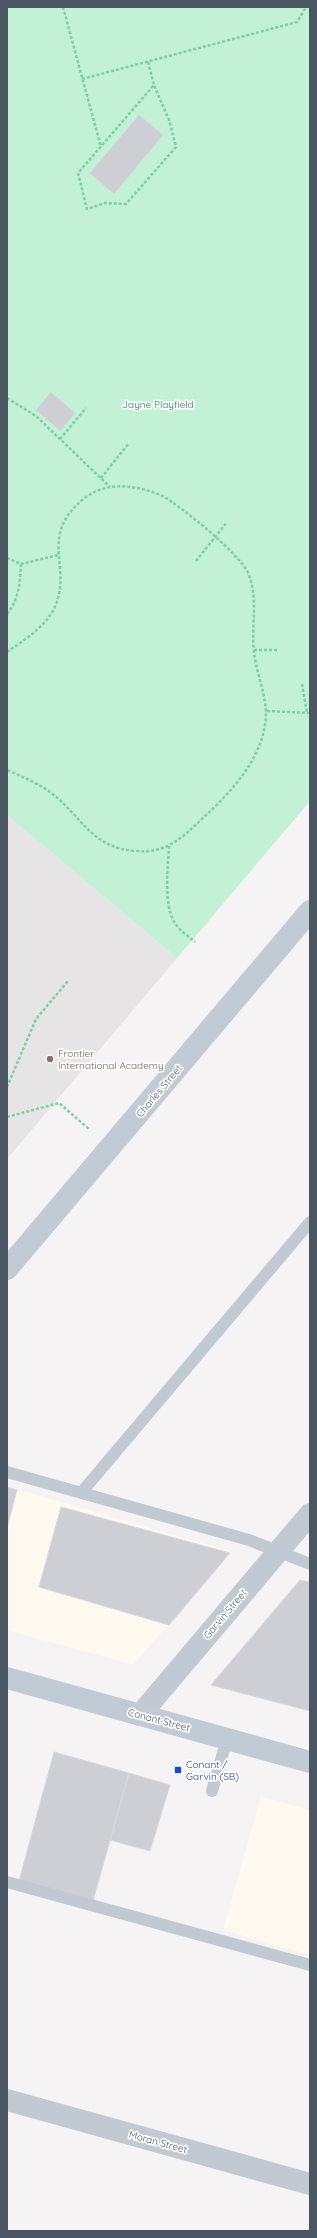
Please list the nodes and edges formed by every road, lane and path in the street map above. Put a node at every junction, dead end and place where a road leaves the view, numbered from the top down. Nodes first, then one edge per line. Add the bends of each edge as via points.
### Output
1 (63, 7) edge
2 (306, 7) edge
3 (148, 62) junction
4 (82, 79) junction
5 (154, 85) junction
6 (101, 147) junction
7 (7, 398) edge
8 (86, 408) dead end
9 (60, 439) junction
10 (129, 443) dead end
11 (100, 478) junction
12 (110, 487) junction
13 (227, 522) dead end
14 (214, 537) junction
15 (58, 555) junction
16 (7, 558) edge
17 (196, 561) dead end
18 (21, 564) junction
19 (7, 614) edge
20 (254, 650) junction
21 (277, 650) dead end
22 (7, 652) edge
23 (302, 684) dead end
24 (267, 711) junction
25 (309, 713) edge
26 (7, 770) edge
27 (169, 846) junction
28 (310, 911) edge
29 (195, 942) dead end
30 (68, 980) dead end
31 (7, 1087) edge
32 (7, 1117) edge
33 (90, 1130) dead end
34 (310, 1222) edge
35 (7, 1269) edge
36 (7, 1472) edge
37 (81, 1493) junction
38 (310, 1514) edge
39 (278, 1552) junction
40 (310, 1564) edge
41 (7, 1678) edge
42 (140, 1715) junction
43 (227, 1739) junction
44 (310, 1762) edge
45 (212, 1791) dead end
46 (7, 1882) edge
47 (310, 1965) edge
48 (7, 2100) edge
49 (310, 2184) edge

1 - 4 path
2 - 3 path via 297,22
3 - 4 path
3 - 5 path
4 - 6 path
5 - 6 path
5 - 6 path via 169,120 176,147 126,204 105,203 87,209 78,173
7 - 9 path via 36,416
8 - 9 path
9 - 11 path
10 - 11 path
11 - 12 path
12 - 14 path via 125,486 160,495
12 - 15 path via 88,495 70,512 63,522 58,540
13 - 14 path
14 - 17 path
14 - 20 path via 234,553 248,571 254,603
15 - 18 path
15 - 22 path via 59,587 56,605 41,627
16 - 18 path
18 - 19 path via 20,584 14,605
20 - 21 path
20 - 24 path
23 - 25 path
24 - 25 path
24 - 27 path via 261,740 248,768 208,814
26 - 27 path via 52,793 87,830 113,847 153,851
27 - 29 path via 167,869 170,912 179,929
28 - 35 street, Charles Street
30 - 31 path via 36,1019
32 - 33 path via 58,1103
34 - 37 lane
36 - 37 lane
37 - 39 lane via 249,1540
38 - 39 street, Garvin Street
39 - 40 lane
39 - 42 street, Garvin Street
41 - 42 street, Conant Street
42 - 43 street, Conant Street
43 - 44 street, Conant Street
43 - 45 lane
46 - 47 lane
48 - 49 street, Moran Street

